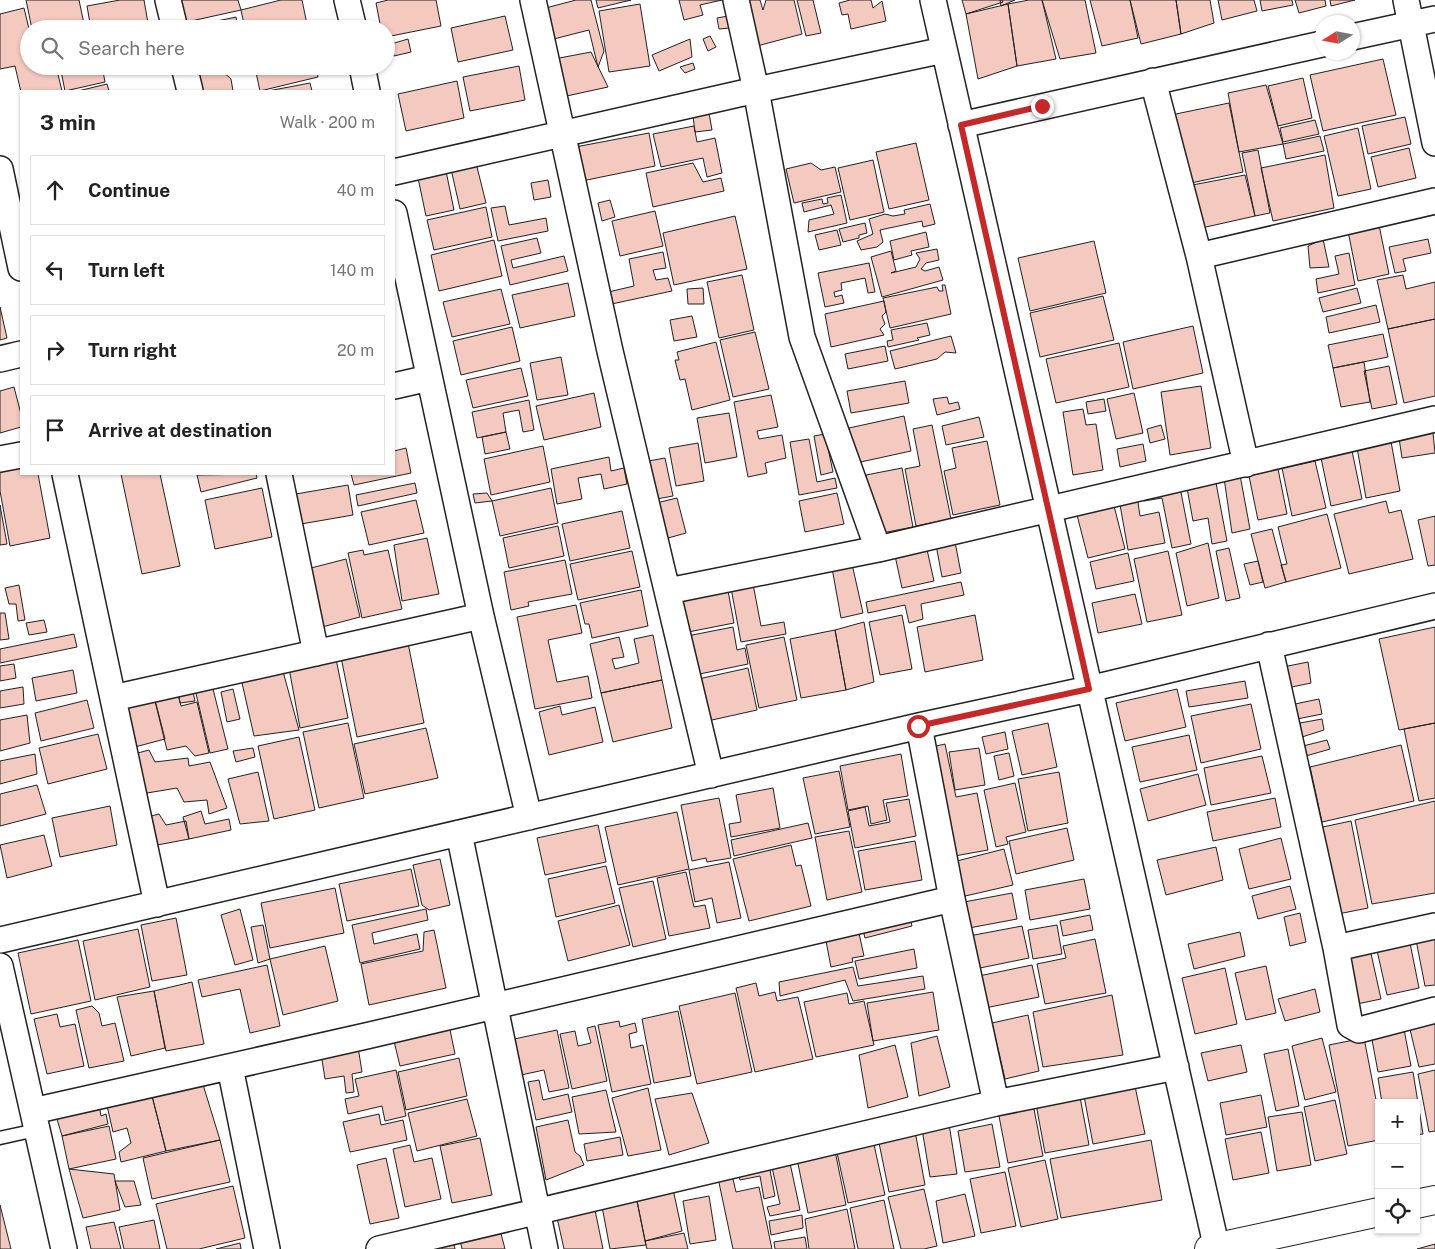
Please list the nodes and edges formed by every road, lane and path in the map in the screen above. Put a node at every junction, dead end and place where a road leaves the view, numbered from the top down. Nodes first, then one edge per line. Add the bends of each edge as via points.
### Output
1 (168, 0) edge
2 (347, 0) edge
3 (533, 0) edge
4 (736, 0) edge
5 (933, 0) edge
6 (1406, 0) edge
7 (1435, 19) edge
8 (173, 20) edge
9 (352, 20) edge
10 (1411, 25) junction
11 (1360, 35) edge
12 (1315, 46) edge
13 (944, 50) junction
14 (186, 75) edge
15 (364, 75) edge
16 (1153, 81) junction
17 (190, 90) edge
18 (367, 90) edge
19 (756, 90) junction
20 (961, 125) junction
21 (562, 134) junction
22 (1435, 143) edge
23 (0, 169) edge
24 (395, 172) edge
25 (1435, 201) edge
26 (395, 218) edge
27 (1199, 256) junction
28 (20, 263) edge
29 (20, 354) edge
30 (0, 359) edge
31 (429, 378) junction
32 (395, 386) edge
33 (1435, 419) edge
34 (20, 455) edge
35 (0, 459) edge
36 (1246, 464) junction
37 (65, 475) edge
38 (279, 475) edge
39 (1048, 510) junction
40 (878, 549) junction
41 (668, 592) junction
42 (1435, 606) edge
43 (481, 616) junction
44 (1269, 645) junction
45 (316, 653) junction
46 (1089, 689) junction
47 (113, 698) junction
48 (918, 726) junction
49 (711, 775) junction
50 (529, 817) junction
51 (459, 833) junction
52 (952, 899) junction
53 (157, 904) junction
54 (1435, 926) edge
55 (0, 940) edge
56 (1336, 948) junction
57 (0, 966) edge
58 (495, 1005) junction
59 (1435, 1010) edge
60 (230, 1067) junction
61 (1176, 1067) junction
62 (996, 1103) junction
63 (34, 1120) junction
64 (0, 1138) edge
65 (1435, 1200) edge
66 (1420, 1203) edge
67 (537, 1212) junction
68 (1375, 1213) edge
69 (1214, 1248) edge
70 (64, 1249) edge
71 (267, 1249) edge
72 (379, 1249) edge
73 (545, 1249) edge

1 - 8 street
2 - 9 street
3 - 21 street
4 - 19 street
5 - 13 street
6 - 10 street
7 - 10 street
10 - 11 street
10 - 22 street
12 - 16 street
13 - 19 street
13 - 20 street
14 - 17 street
15 - 18 street
16 - 20 street
16 - 27 street
19 - 21 street
19 - 40 street via 802,337
20 - 39 street
21 - 24 street
21 - 41 street
23 - 28 street
25 - 27 street
26 - 31 street
27 - 36 street
29 - 30 street
31 - 32 street
31 - 43 street
33 - 36 street
34 - 35 street
36 - 39 street
37 - 47 street
38 - 45 street
39 - 40 street
39 - 46 street
40 - 41 street
41 - 49 street
42 - 44 street
43 - 45 street
43 - 50 street
44 - 46 street
44 - 56 street
45 - 47 street
46 - 48 street
46 - 61 street
47 - 53 street
48 - 49 street
48 - 52 street
49 - 50 street
50 - 51 street
51 - 53 street
51 - 58 street
52 - 58 street
52 - 62 street
53 - 55 street
54 - 56 street
56 - 59 street via 1353,1029
57 - 63 street
58 - 60 street
58 - 67 street
60 - 63 street
60 - 71 street
61 - 62 street
61 - 69 street
62 - 67 street
63 - 64 lane
63 - 70 street
65 - 66 highway
67 - 72 street
67 - 73 street
68 - 69 highway

